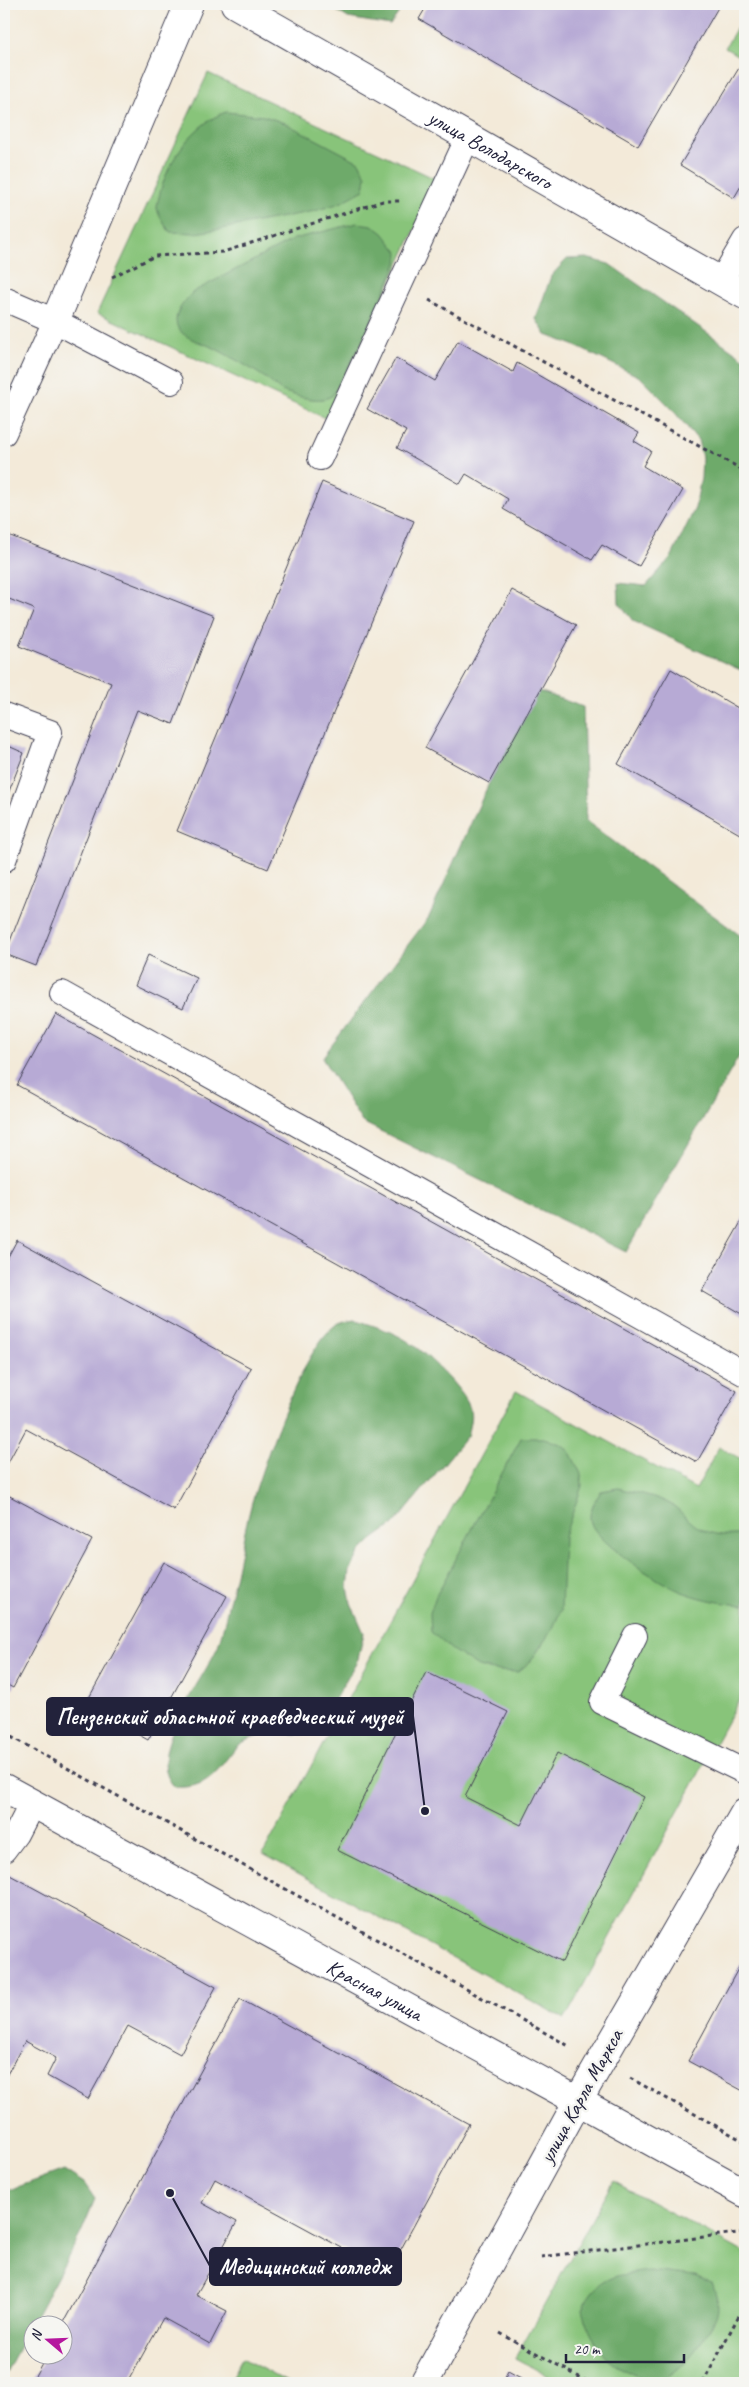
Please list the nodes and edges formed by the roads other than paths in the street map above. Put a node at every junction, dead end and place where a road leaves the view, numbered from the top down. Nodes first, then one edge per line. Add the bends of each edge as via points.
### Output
1 (189, 4) edge
2 (235, 4) edge
3 (468, 137) junction
4 (745, 240) edge
5 (721, 281) junction
6 (745, 295) edge
7 (4, 299) edge
8 (59, 311) junction
9 (172, 382) dead end
10 (4, 433) edge
11 (320, 458) dead end
12 (4, 715) edge
13 (4, 860) edge
14 (62, 993) dead end
15 (745, 1374) edge
16 (635, 1636) dead end
17 (745, 1772) edge
18 (4, 1788) edge
19 (32, 1803) junction
20 (745, 1812) edge
21 (4, 1850) edge
22 (578, 2101) junction
23 (745, 2193) edge
24 (424, 2383) edge

1 - 8 street
2 - 3 street, улица Володарского
3 - 5 street, улица Володарского
3 - 11 lane
4 - 5 lane
5 - 6 street, улица Володарского
7 - 8 lane
8 - 9 lane
8 - 10 lane
12 - 13 lane via 50,732
14 - 15 lane
16 - 17 lane via 602,1702
18 - 19 street, Красная улица
19 - 21 lane
19 - 22 street, Красная улица
20 - 22 street, улица Карла Маркса
22 - 23 street, Красная улица
22 - 24 street, улица Карла Маркса

